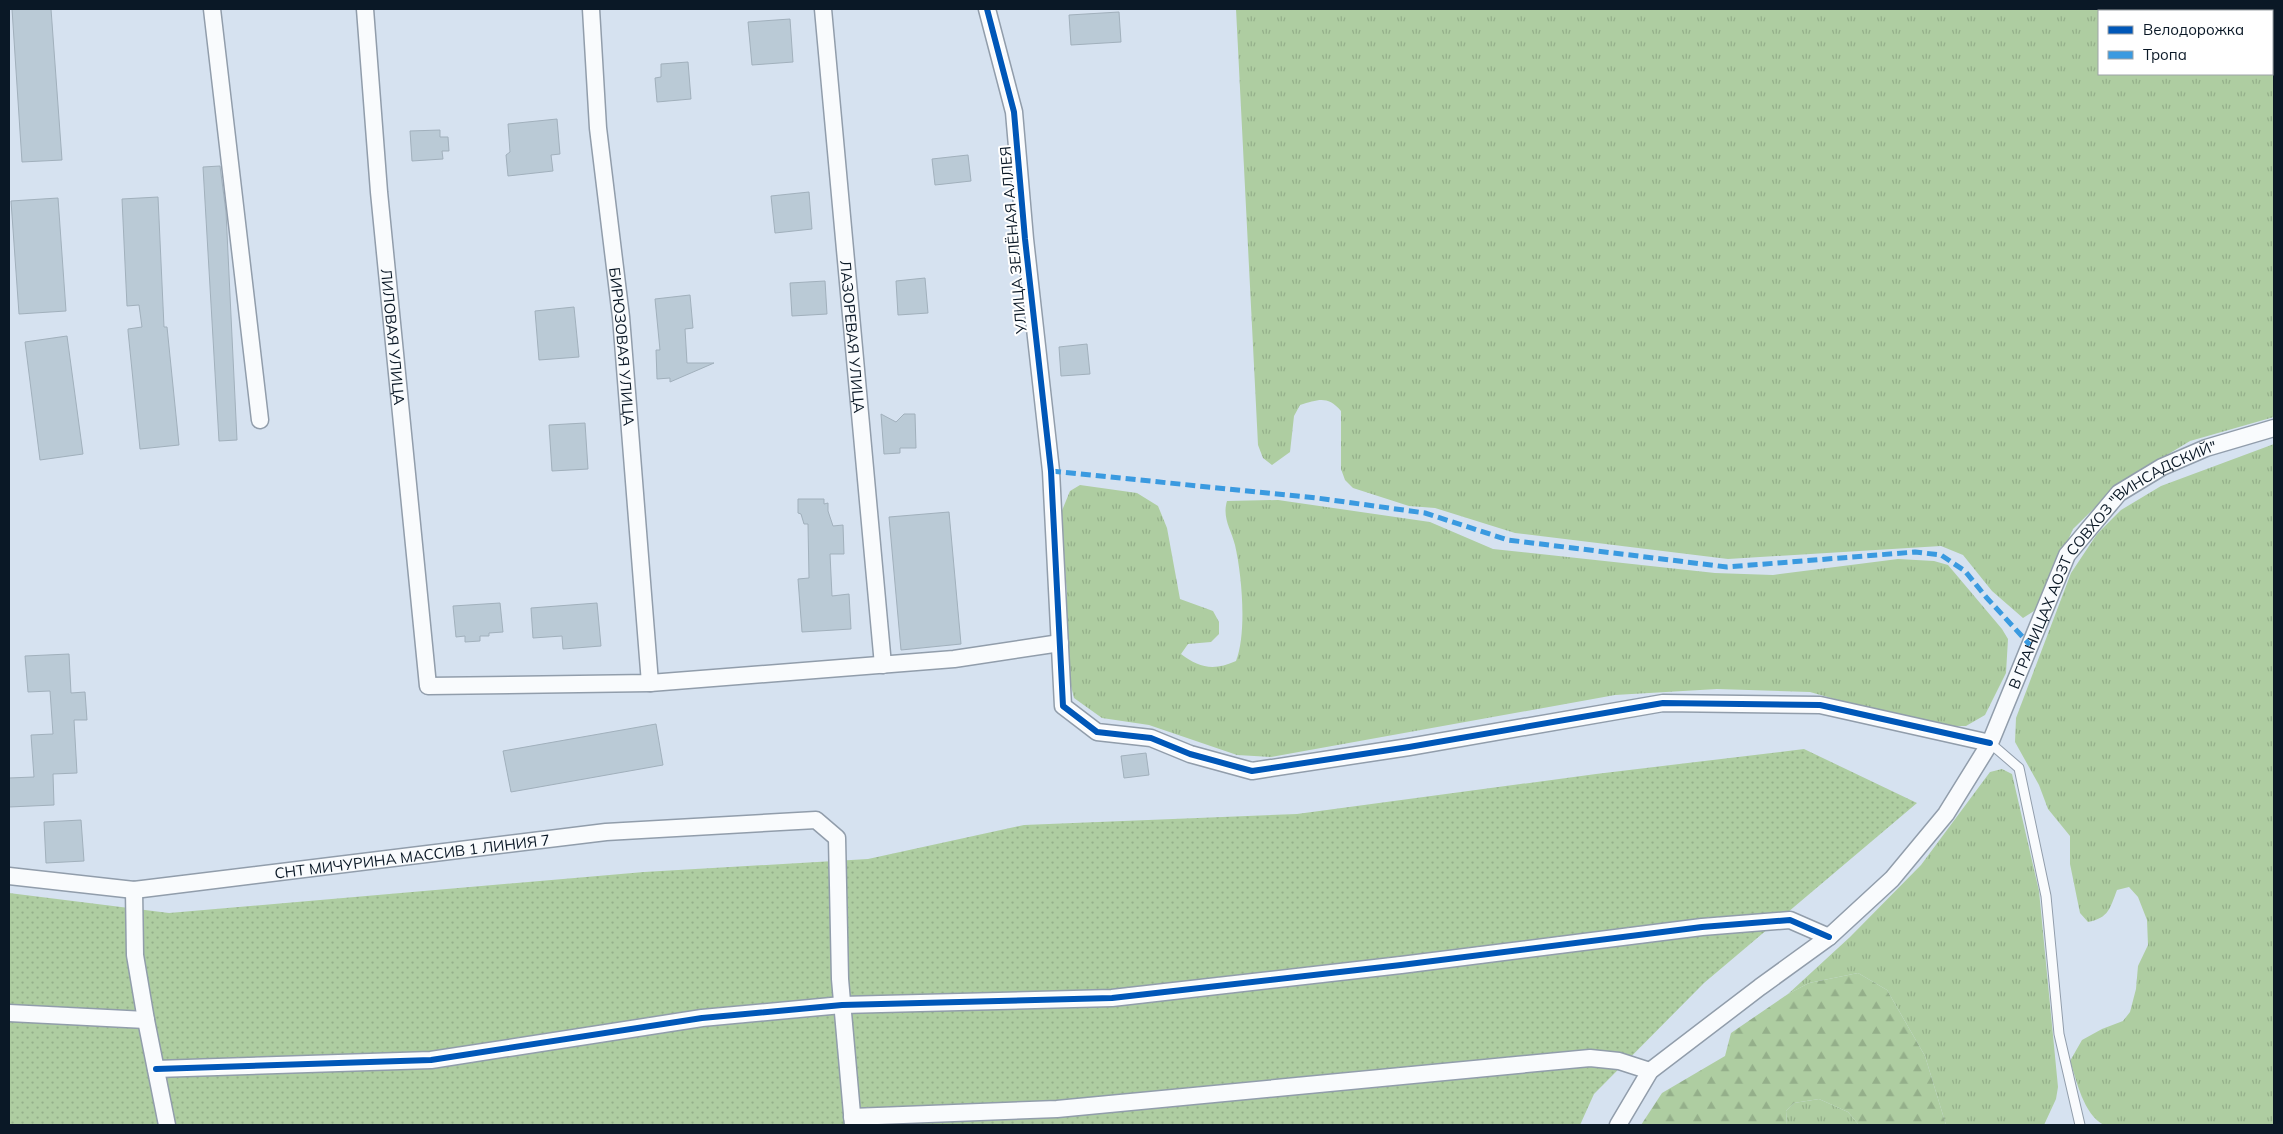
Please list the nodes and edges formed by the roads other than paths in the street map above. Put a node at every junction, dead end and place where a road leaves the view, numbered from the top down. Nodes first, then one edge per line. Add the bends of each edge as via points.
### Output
1 (212, 9) edge
2 (365, 9) edge
3 (591, 9) edge
4 (822, 9) edge
5 (987, 9) edge
6 (260, 420) dead end
7 (2274, 428) edge
8 (1060, 643) junction
9 (883, 664) junction
10 (650, 683) junction
11 (1990, 743) junction
12 (9, 876) edge
13 (134, 890) junction
14 (1830, 937) junction
15 (842, 1005) junction
16 (9, 1013) edge
17 (146, 1020) junction
18 (156, 1069) junction
19 (1650, 1071) junction
20 (852, 1121) edge
21 (167, 1125) edge
22 (1618, 1125) edge
23 (2080, 1125) edge

1 - 6 street
2 - 10 street, ЛИЛОВАЯ УЛИЦА via 379,192 428,686
3 - 10 street, БИРЮЗОВАЯ УЛИЦА via 598,128 621,317
4 - 9 street, ЛАЗОРЕВАЯ УЛИЦА
5 - 8 street, УЛИЦА ЗЕЛЁНАЯ АЛЛЕЯ via 1014,112 1051,471
7 - 11 street, В ГРАНИЦАХ АОЗТ СОВХОЗ "ВИНСАДСКИЙ" via 2206,448 2171,463 2119,493 2067,555
8 - 9 street via 954,659
8 - 11 street, УЛИЦА ЗЕЛЁНАЯ АЛЛЕЯ via 1063,706 1097,732 1151,738 1190,754 1252,771 1663,703 1820,706
9 - 10 street
11 - 14 street, В ГРАНИЦАХ АОЗТ СОВХОЗ "ВИНСАДСКИЙ" via 1946,814 1892,879
11 - 23 lane via 2019,768 2046,896 2059,1034
12 - 13 street, СНТ МИЧУРИНА МАССИВ 1 ЛИНИЯ 7
13 - 15 street, СНТ МИЧУРИНА МАССИВ 1 ЛИНИЯ 7 via 606,832 816,820 837,838
13 - 17 street via 135,955
14 - 15 street via 1790,920 1702,927 1112,998
14 - 19 street, В ГРАНИЦАХ АОЗТ СОВХОЗ "ВИНСАДСКИЙ"
15 - 18 street via 702,1018 431,1060
15 - 20 street
16 - 17 street
17 - 18 street
18 - 21 street
19 - 20 street via 1619,1061 1590,1058 1057,1109
19 - 22 street

